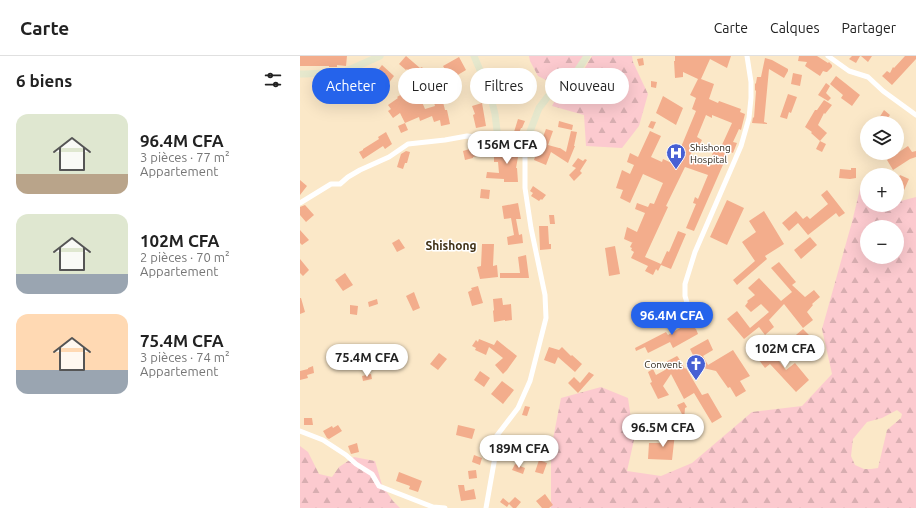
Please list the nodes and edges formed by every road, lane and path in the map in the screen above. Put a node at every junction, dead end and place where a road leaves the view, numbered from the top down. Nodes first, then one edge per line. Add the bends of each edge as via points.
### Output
1 (380, 56) edge
2 (474, 56) edge
3 (586, 56) edge
4 (747, 56) edge
5 (828, 56) edge
6 (300, 74) edge
7 (916, 114) edge
8 (498, 139) junction
9 (526, 142) junction
10 (300, 203) edge
11 (697, 325) dead end
12 (300, 431) edge
13 (445, 508) edge
14 (486, 508) edge

1 - 6 street via 344,72
2 - 8 street via 490,94
3 - 9 street via 577,71 549,95 539,108
4 - 11 street via 751,82 749,118 741,146 695,252 685,284 685,296
5 - 7 street via 849,71 868,77
8 - 9 street
8 - 10 street via 467,136 408,144 340,184 331,184
9 - 14 street via 525,188 545,295 546,318 530,381 518,408 495,438 495,457
12 - 13 street via 323,440 346,455 372,474 379,486 433,507

